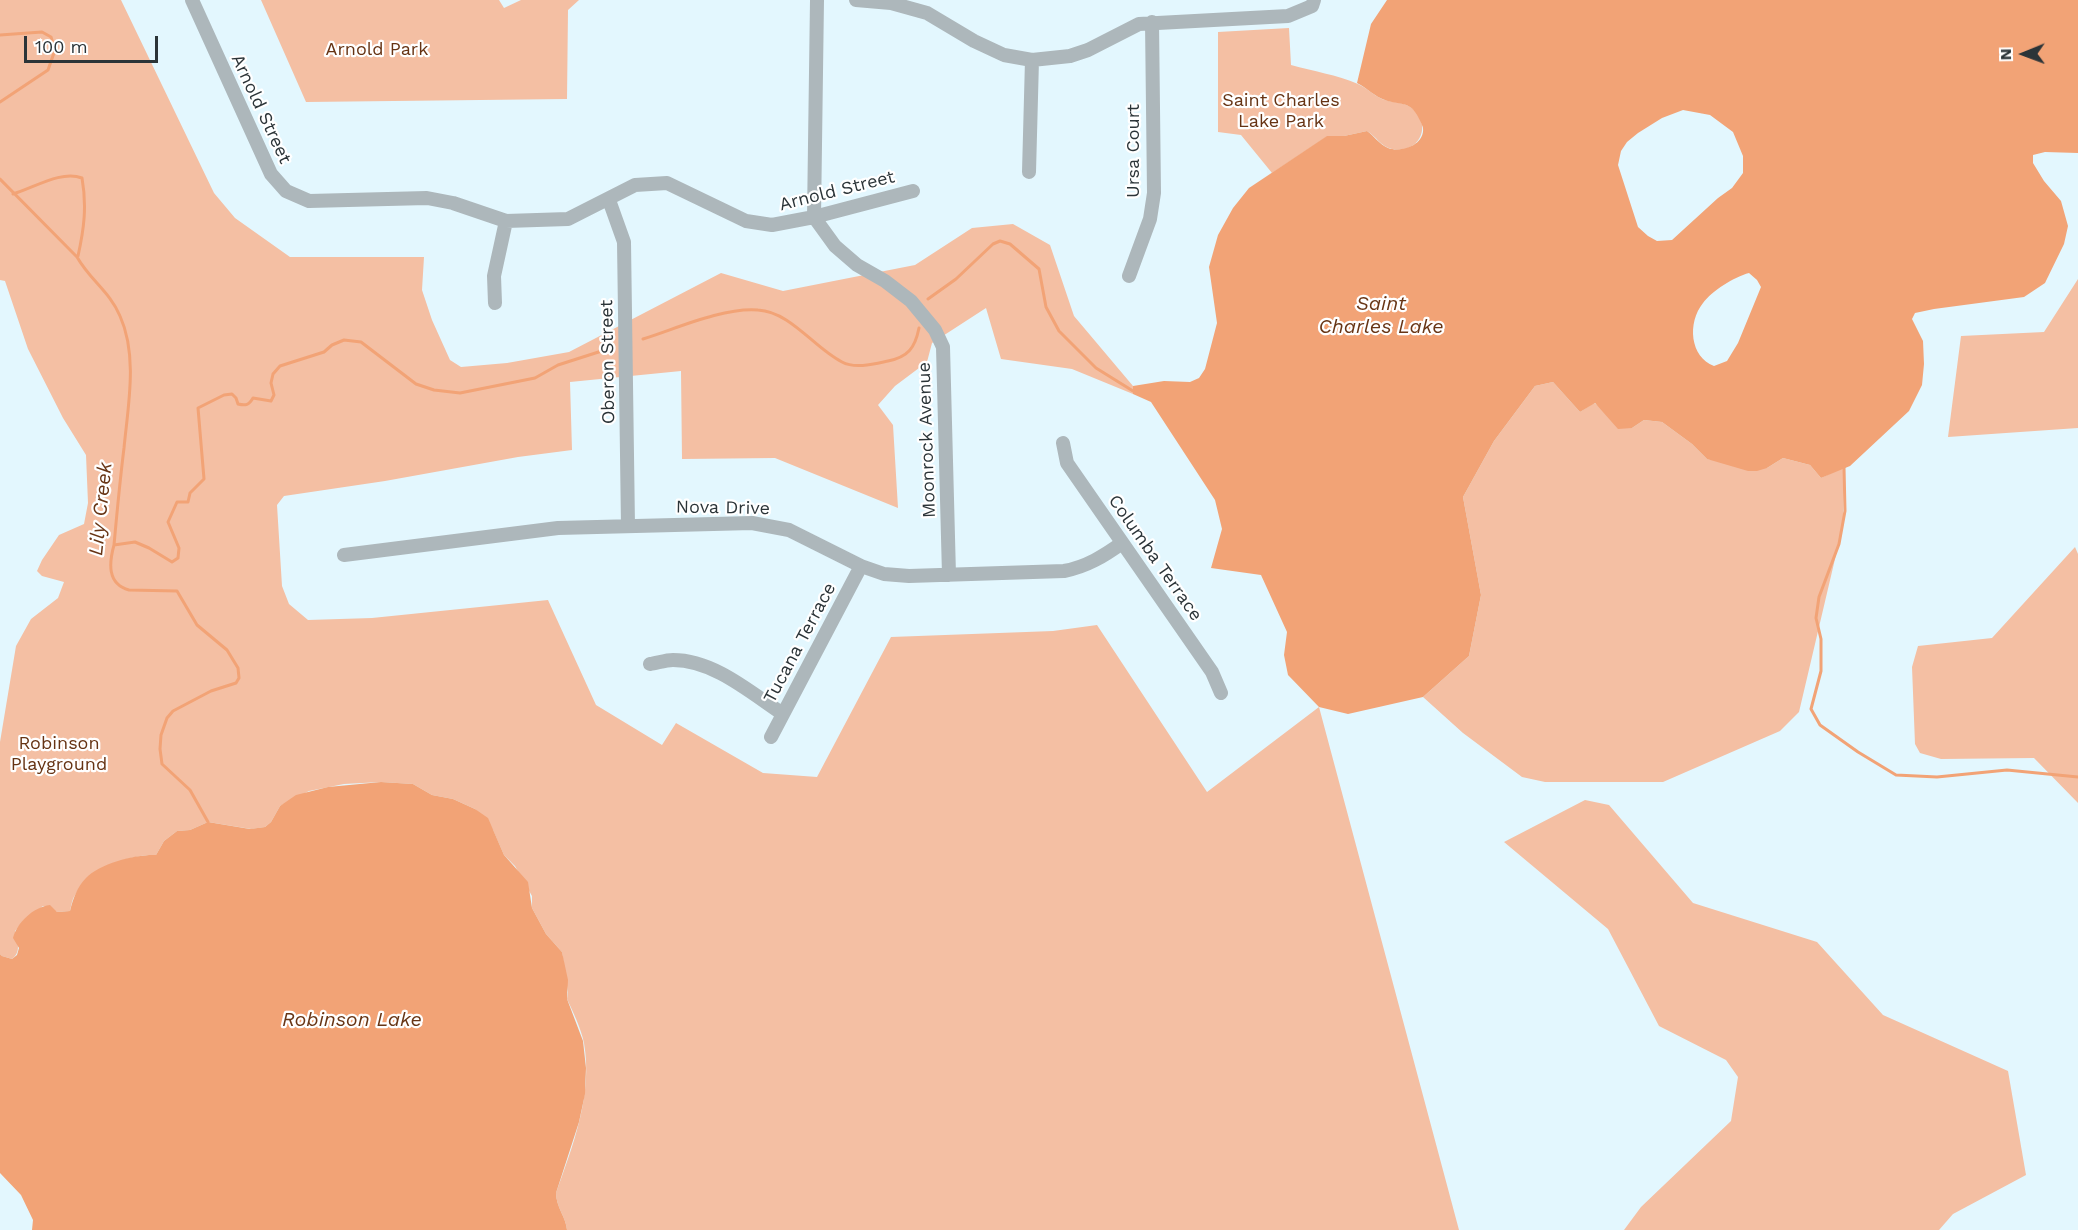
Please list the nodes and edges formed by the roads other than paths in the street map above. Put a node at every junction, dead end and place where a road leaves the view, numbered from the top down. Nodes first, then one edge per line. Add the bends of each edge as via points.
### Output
1 (192, 0) edge
2 (817, 0) edge
3 (856, 0) edge
4 (1314, 0) edge
5 (1152, 22) junction
6 (1032, 60) junction
7 (1029, 171) dead end
8 (913, 191) dead end
9 (609, 200) junction
10 (814, 217) junction
11 (506, 221) junction
12 (1129, 276) dead end
13 (495, 303) dead end
14 (1063, 443) dead end
15 (628, 525) junction
16 (1122, 543) junction
17 (344, 555) dead end
18 (861, 567) junction
19 (949, 575) junction
20 (650, 664) dead end
21 (1221, 693) dead end
22 (783, 714) junction
23 (771, 737) dead end

1 - 11 street, Arnold Street via 271,174 286,191 309,201 427,198
2 - 10 street
3 - 6 street via 891,3 927,13 1004,55
4 - 5 street via 1312,6 1288,16
5 - 6 street via 1139,24 1070,56
5 - 12 street, Ursa Court via 1154,193 1150,219
6 - 7 street
8 - 10 street, Arnold Street
9 - 10 street, Arnold Street via 635,185 667,183 746,221 772,225
9 - 11 street, Arnold Street via 568,219
9 - 15 street, Oberon Street via 624,242
10 - 19 street, Moonrock Avenue via 835,246 856,265 911,301 935,330 943,347
11 - 13 street via 494,276
14 - 16 street, Columba Terrace via 1067,462
15 - 17 street, Nova Drive via 558,528
15 - 18 street, Nova Drive via 771,525 799,534
16 - 19 street, Nova Drive via 1098,560 1075,569
16 - 21 street, Columba Terrace via 1212,672
18 - 19 street, Nova Drive via 895,575
18 - 22 street, Tucana Terrace
20 - 22 street via 672,660 711,668
22 - 23 street, Tucana Terrace

